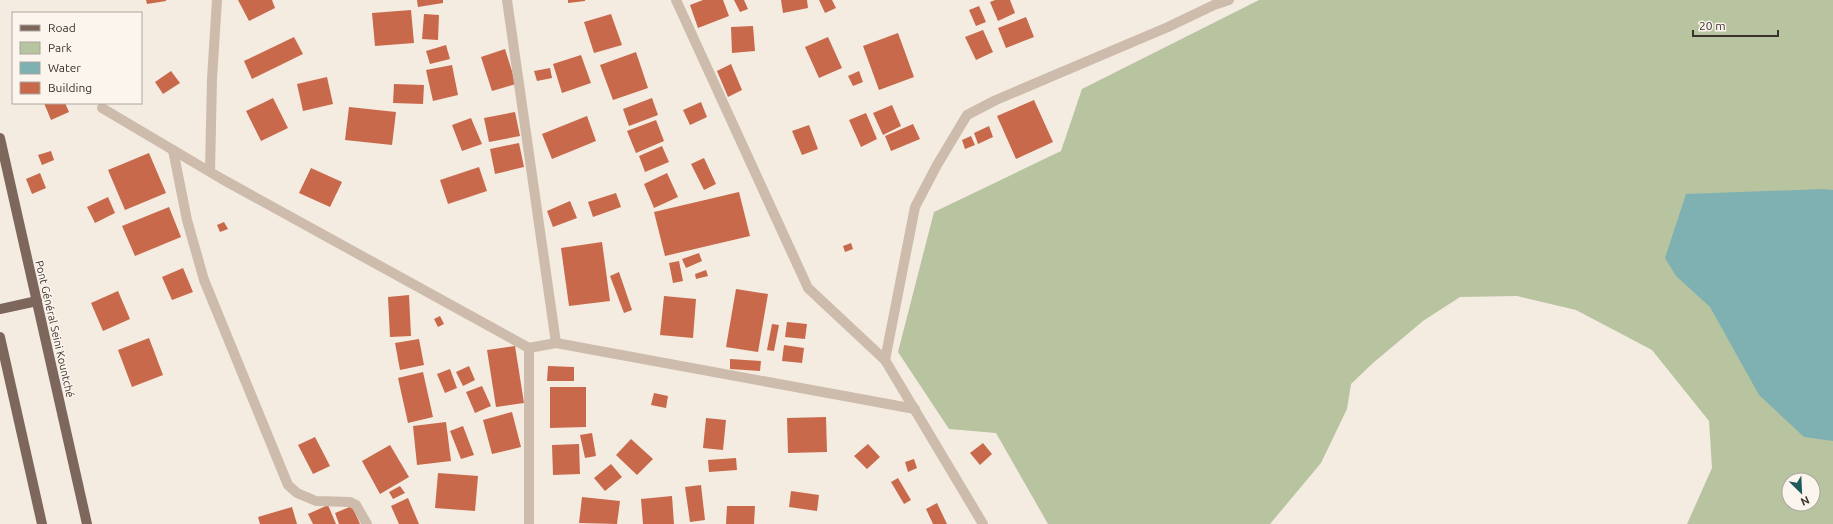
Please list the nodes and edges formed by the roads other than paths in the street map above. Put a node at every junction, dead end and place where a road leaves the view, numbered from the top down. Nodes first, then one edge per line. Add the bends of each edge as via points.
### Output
1 (217, 0) edge
2 (507, 0) edge
3 (676, 0) edge
4 (1229, 0) edge
5 (102, 108) dead end
6 (0, 138) edge
7 (173, 150) junction
8 (210, 171) junction
9 (37, 302) junction
10 (0, 309) edge
11 (0, 337) edge
12 (556, 343) junction
13 (530, 348) junction
14 (885, 360) junction
15 (915, 409) junction
16 (42, 524) edge
17 (87, 524) edge
18 (367, 524) edge
19 (529, 524) edge
20 (983, 524) edge

1 - 8 street
2 - 12 street
3 - 14 street via 808,288
4 - 14 street via 996,100 967,115 915,207
5 - 7 street
6 - 9 main road, Pont Général Seini Kountché
7 - 8 street
7 - 18 street via 187,220 204,280 288,485 297,493 316,501 356,504
8 - 13 street
9 - 10 main road
9 - 17 main road, Pont Général Seini Kountché
11 - 16 main road
12 - 13 street
12 - 15 street
13 - 19 street
14 - 15 street
15 - 20 street

